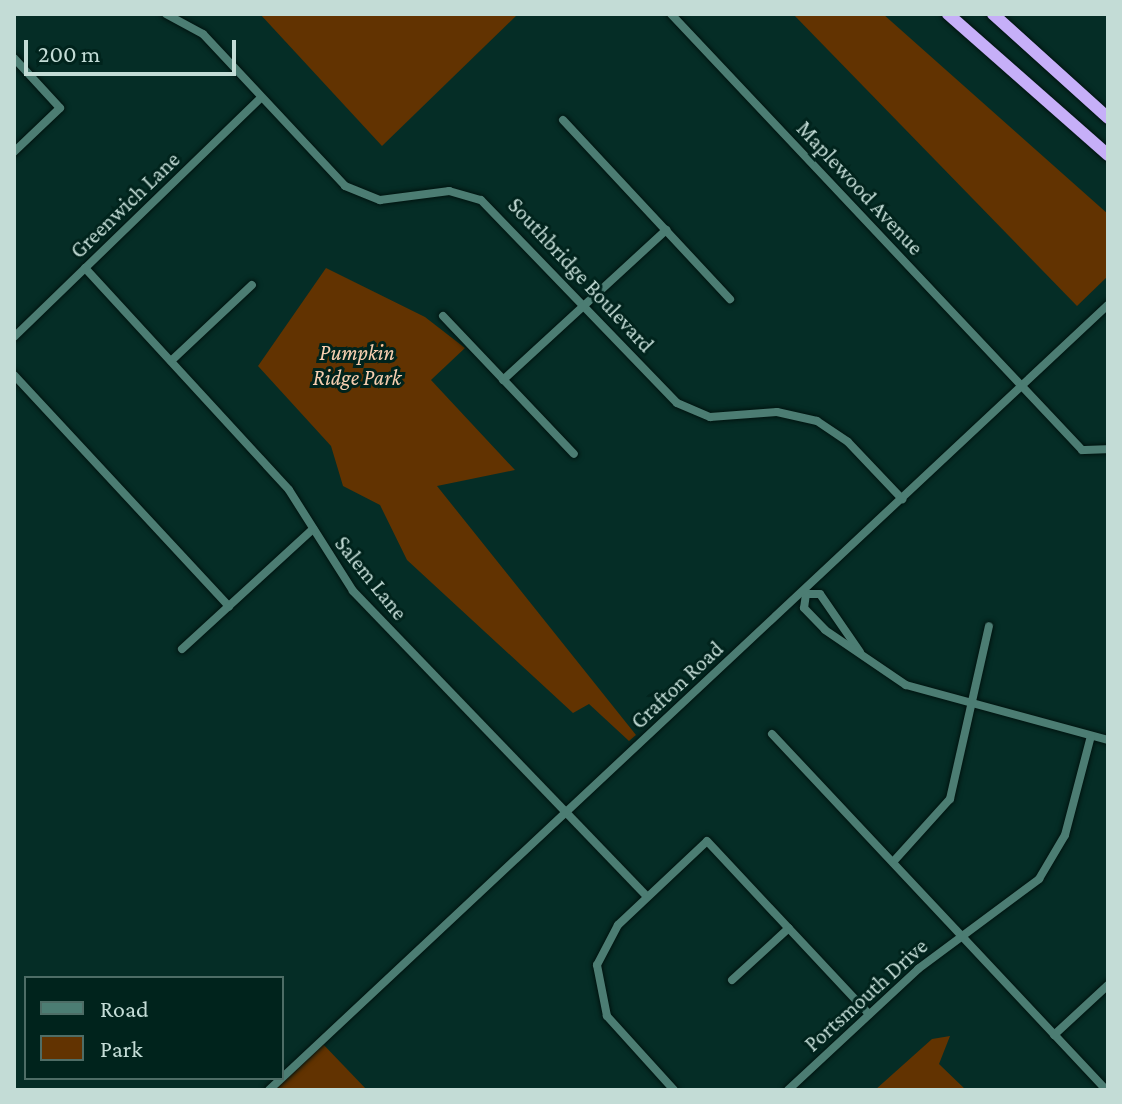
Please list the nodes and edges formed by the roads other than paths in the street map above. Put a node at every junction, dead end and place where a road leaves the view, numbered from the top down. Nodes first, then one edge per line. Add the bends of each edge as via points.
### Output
1 (166, 14) edge
2 (671, 14) edge
3 (948, 14) edge
4 (993, 14) edge
5 (181, 17) edge
6 (14, 58) edge
7 (261, 98) junction
8 (1108, 118) edge
9 (563, 120) dead end
10 (14, 152) edge
11 (1108, 155) edge
12 (666, 230) junction
13 (85, 268) junction
14 (252, 285) dead end
15 (730, 299) dead end
16 (584, 305) junction
17 (1108, 305) edge
18 (443, 316) dead end
19 (14, 337) edge
20 (171, 361) junction
21 (14, 375) edge
22 (503, 380) junction
23 (1022, 386) junction
24 (1108, 449) edge
25 (574, 454) dead end
26 (902, 499) junction
27 (313, 529) junction
28 (805, 593) junction
29 (229, 606) junction
30 (989, 626) dead end
31 (182, 649) dead end
32 (860, 652) junction
33 (975, 706) junction
34 (772, 734) dead end
35 (1091, 736) junction
36 (1108, 740) edge
37 (568, 812) junction
38 (893, 862) junction
39 (647, 897) junction
40 (789, 928) junction
41 (963, 938) junction
42 (732, 980) dead end
43 (1108, 985) edge
44 (869, 1014) junction
45 (1054, 1035) junction
46 (284, 1076) edge
47 (674, 1090) edge
48 (788, 1090) edge
49 (1106, 1090) edge

1 - 5 street, Southbridge Boulevard
2 - 23 street, Maplewood Avenue
3 - 11 highway
4 - 8 highway
5 - 7 street, Southbridge Boulevard
6 - 10 street via 60,108
7 - 13 street, Greenwich Lane
7 - 16 street, Southbridge Boulevard via 356,193 391,201 460,192 490,205
9 - 12 street
12 - 15 street
12 - 16 street
13 - 19 street, Greenwich Lane
13 - 20 street, Salem Lane
14 - 20 street
16 - 22 street
16 - 26 street, Southbridge Boulevard via 677,403 710,417 777,412 817,421 848,442
17 - 23 street, Grafton Road
18 - 22 street
20 - 27 street, Salem Lane via 289,490
21 - 29 street
22 - 25 street
23 - 24 street, Maplewood Avenue via 1085,452
23 - 26 street, Grafton Road
26 - 28 street, Grafton Road
27 - 29 street
27 - 37 street, Salem Lane via 353,591
28 - 32 street via 828,603
28 - 32 street via 804,608
28 - 37 street, Grafton Road
29 - 31 street
30 - 33 street
32 - 33 street via 906,685
33 - 35 street
33 - 38 street via 947,806
34 - 38 street
35 - 36 street
35 - 41 street, Portsmouth Drive via 1051,863 1018,901
37 - 39 street, Salem Lane
37 - 46 street, Grafton Road
38 - 41 street
39 - 40 street via 707,841
39 - 47 street via 604,944 597,989 611,1022
40 - 42 street
40 - 44 street
41 - 44 street, Portsmouth Drive
41 - 45 street
43 - 45 street
44 - 48 street, Portsmouth Drive
45 - 49 street

